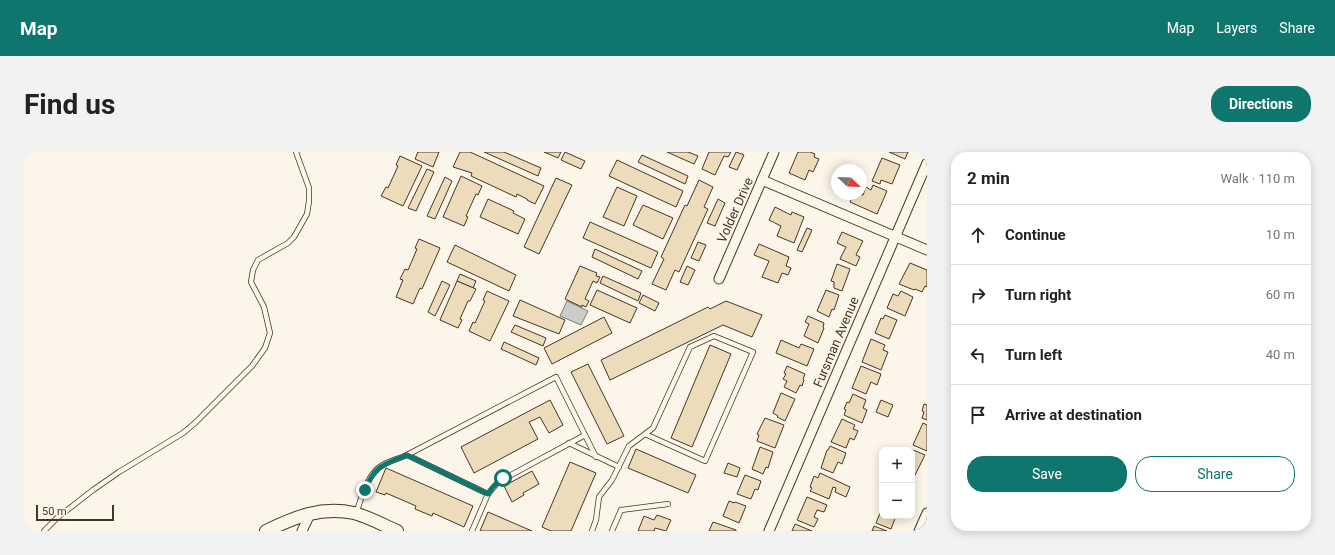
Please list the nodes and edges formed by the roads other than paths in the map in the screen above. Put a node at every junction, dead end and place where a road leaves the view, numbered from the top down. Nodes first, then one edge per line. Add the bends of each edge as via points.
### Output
1 (296, 152) edge
2 (774, 152) edge
3 (927, 163) edge
4 (762, 180) junction
5 (895, 236) junction
6 (927, 250) edge
7 (719, 279) dead end
8 (585, 434) junction
9 (645, 434) junction
10 (569, 443) junction
11 (407, 455) junction
12 (596, 457) junction
13 (619, 467) junction
14 (488, 494) junction
15 (668, 504) dead end
16 (927, 513) edge
17 (310, 514) junction
18 (356, 514) junction
19 (44, 531) edge
20 (266, 531) edge
21 (302, 531) edge
22 (397, 531) edge
23 (472, 531) edge
24 (592, 531) edge
25 (612, 531) edge
26 (769, 531) edge
27 (920, 531) edge

1 - 19 lane via 308,188 310,201 307,214 288,243 258,260 251,282 264,307 270,333 265,348 252,366 183,433 93,490
2 - 4 street, Volder Drive
3 - 5 street, Fursman Avenue
4 - 5 street
4 - 7 street, Volder Drive
5 - 6 street
5 - 26 street, Fursman Avenue
8 - 10 lane
8 - 11 lane via 556,377
8 - 12 lane
9 - 9 lane via 653,428 690,347 714,336 753,352 705,461
9 - 13 lane via 629,446
10 - 12 lane
10 - 14 lane via 503,478
11 - 14 lane
11 - 18 lane via 381,466 374,472
12 - 13 lane
13 - 24 lane via 599,497
14 - 23 lane
15 - 25 lane via 621,510
16 - 27 street
17 - 18 street via 336,511
17 - 20 street via 293,518
17 - 21 street
18 - 22 street

